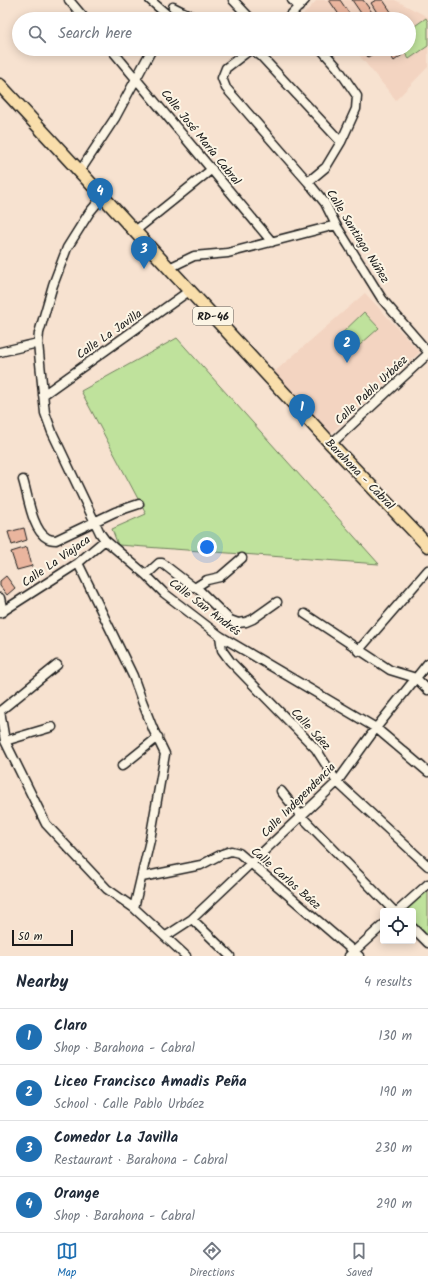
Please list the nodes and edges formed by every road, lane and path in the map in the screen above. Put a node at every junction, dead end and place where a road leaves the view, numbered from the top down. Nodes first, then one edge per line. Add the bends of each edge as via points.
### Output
1 (69, 0) edge
2 (150, 0) edge
3 (233, 0) edge
4 (292, 0) edge
5 (305, 0) edge
6 (172, 4) edge
7 (299, 7) junction
8 (79, 12) edge
9 (163, 12) edge
10 (185, 12) edge
11 (244, 12) edge
12 (295, 12) edge
13 (117, 56) edge
14 (148, 56) edge
15 (241, 56) edge
16 (261, 56) edge
17 (327, 56) edge
18 (137, 78) junction
19 (0, 85) edge
20 (341, 142) junction
21 (212, 169) junction
22 (80, 171) junction
23 (308, 182) junction
24 (103, 196) junction
25 (336, 225) junction
26 (135, 231) junction
27 (272, 242) junction
28 (169, 268) junction
29 (189, 291) junction
30 (38, 343) junction
31 (0, 352) edge
32 (428, 353) edge
33 (43, 396) junction
34 (331, 444) junction
35 (23, 480) dead end
36 (139, 504) dead end
37 (94, 522) junction
38 (105, 540) junction
39 (428, 544) edge
40 (242, 558) dead end
41 (78, 563) junction
42 (428, 570) edge
43 (146, 575) junction
44 (196, 587) junction
45 (0, 598) edge
46 (276, 602) dead end
47 (2, 613) edge
48 (305, 614) dead end
49 (220, 636) junction
50 (358, 651) junction
51 (428, 662) edge
52 (57, 665) dead end
53 (416, 678) junction
54 (428, 690) edge
55 (0, 711) edge
56 (1, 721) edge
57 (52, 727) dead end
58 (376, 728) junction
59 (158, 737) junction
60 (5, 741) junction
61 (122, 766) dead end
62 (428, 772) edge
63 (337, 782) junction
64 (281, 792) dead end
65 (301, 816) junction
66 (251, 864) junction
67 (428, 866) edge
68 (142, 876) junction
69 (428, 884) edge
70 (134, 908) junction
71 (391, 908) edge
72 (401, 908) edge
73 (192, 919) junction
74 (380, 928) edge
75 (416, 931) edge
76 (166, 936) junction
77 (428, 942) edge
78 (354, 955) edge
79 (186, 956) edge
80 (230, 956) edge

1 - 8 street
2 - 9 street
3 - 11 street
4 - 7 street
5 - 7 street
6 - 10 street
7 - 12 street
13 - 18 street, Calle José María Cabral
14 - 18 street
15 - 23 street, Calle Santiago Núñez via 226,68 222,78 226,88
16 - 20 street, Calle Santiago Núñez
17 - 20 street via 357,96 356,109
18 - 21 street, Calle José María Cabral
18 - 22 street via 115,118
19 - 22 main road, Barahona - Cabral / RD-46
20 - 23 street via 326,167
21 - 26 street
21 - 27 street, Calle José María Cabral
22 - 24 main road, Barahona - Cabral / RD-46
23 - 25 street, Calle Santiago Núñez via 325,203
24 - 26 main road, Barahona - Cabral / RD-46
24 - 30 street, Calle San Andrés via 67,248 53,285
25 - 27 street
25 - 32 street, Calle Santiago Núñez via 382,299
26 - 28 main road, Barahona - Cabral / RD-46
27 - 28 street via 228,252 194,256
28 - 29 main road, Barahona - Cabral / RD-46
29 - 33 street, Calle La Javilla
29 - 34 main road, Barahona - Cabral / RD-46
30 - 31 street
30 - 33 street, Calle San Andrés
32 - 34 street, Calle Pablo Urbáez
33 - 37 street, Calle San Andrés via 52,432
34 - 39 main road, Barahona - Cabral / RD-46
35 - 37 street via 36,525 41,534 48,539 56,540
36 - 37 street
37 - 38 street, Calle San Andrés
38 - 41 street, Calle La Viajaca
38 - 43 street, Calle San Andrés
40 - 44 street via 220,578 207,580
41 - 47 street, Calle La Viajaca
41 - 59 street via 134,676
42 - 50 street
43 - 44 street via 162,563
43 - 49 street, Calle San Andrés via 164,593
44 - 46 street via 230,620 238,623 253,619
45 - 47 street
48 - 50 street
49 - 58 street, Calle San Andrés
49 - 63 street, Calle Sáez via 222,650 230,661 316,749
50 - 53 street via 390,670
51 - 53 street, Calle Independencia
52 - 55 street
53 - 54 street
53 - 58 street, Calle Independencia
55 - 56 street
56 - 60 street
57 - 60 street
58 - 62 street, Calle San Andrés
58 - 63 street, Calle Independencia
59 - 61 street
59 - 68 street via 165,754
60 - 70 street via 46,824 107,888
63 - 65 street, Calle Independencia
63 - 67 street, Calle Sáez
64 - 65 street
65 - 66 street, Calle Independencia
65 - 71 street
66 - 68 street, Calle Carlos Báez via 239,853 230,851 201,865
66 - 73 street, Calle Independencia
66 - 78 street, Calle Carlos Báez
68 - 70 street
69 - 72 street
70 - 76 street
73 - 76 street, Calle Independencia
73 - 80 street
74 - 78 street
75 - 77 street
76 - 79 street

